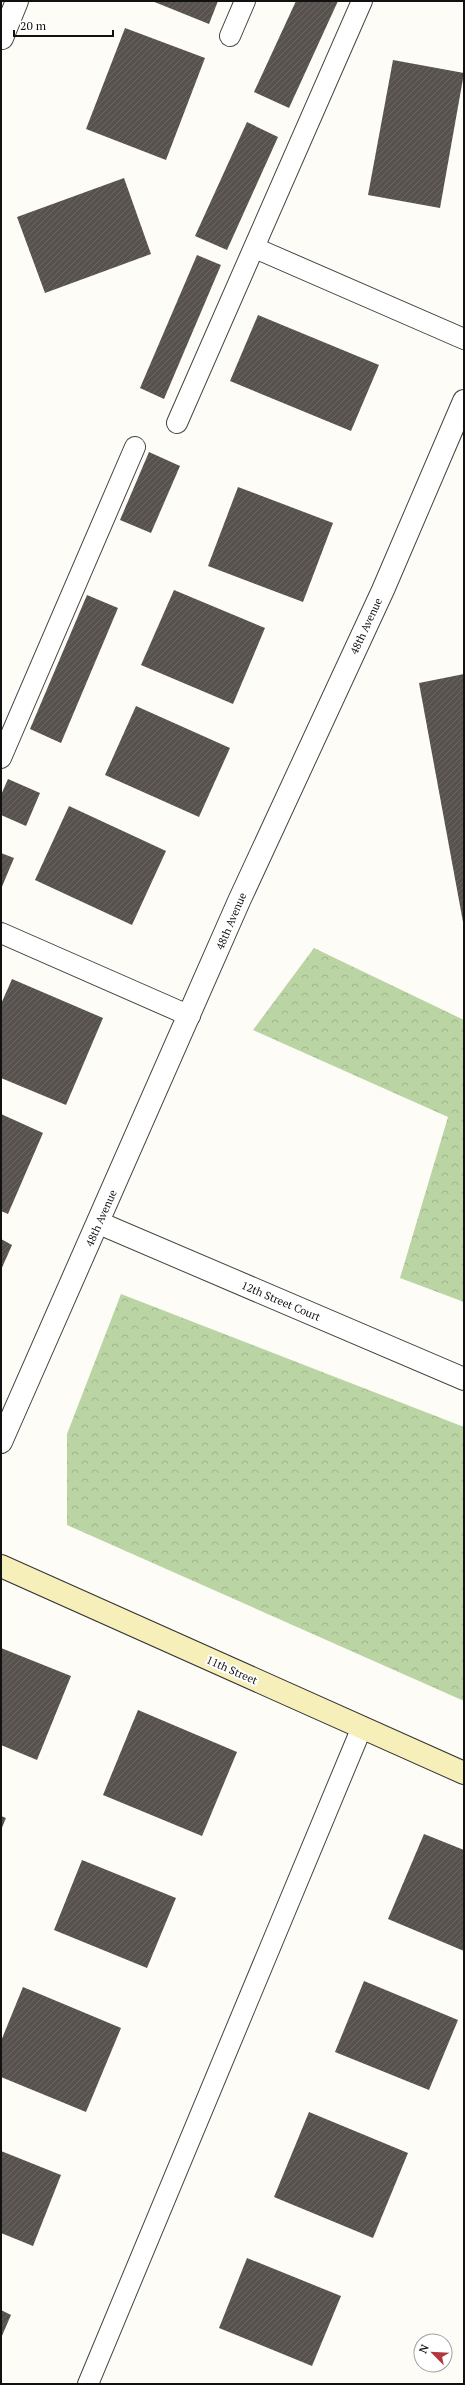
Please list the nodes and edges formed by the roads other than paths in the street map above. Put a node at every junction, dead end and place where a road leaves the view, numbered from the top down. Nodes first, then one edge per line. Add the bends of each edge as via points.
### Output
1 (17, 1) edge
2 (245, 1) edge
3 (362, 1) edge
4 (230, 36) dead end
5 (2, 38) edge
6 (256, 248) junction
7 (464, 339) edge
8 (464, 401) edge
9 (177, 424) dead end
10 (135, 447) dead end
11 (1, 758) edge
12 (1, 932) edge
13 (190, 1016) junction
14 (99, 1223) junction
15 (464, 1379) edge
16 (1, 1442) edge
17 (1, 1566) edge
18 (362, 1727) junction
19 (464, 1773) edge
20 (88, 2384) edge

1 - 5 street
2 - 4 lane
3 - 6 lane
6 - 7 lane
6 - 9 lane
8 - 13 street, 48th Avenue via 383,590 242,894
10 - 11 lane
12 - 13 lane
13 - 14 street, 48th Avenue
14 - 15 street, 12th Street Court
14 - 16 street, 48th Avenue
17 - 18 street, 11th Street
18 - 19 street, 11th Street
18 - 20 lane

